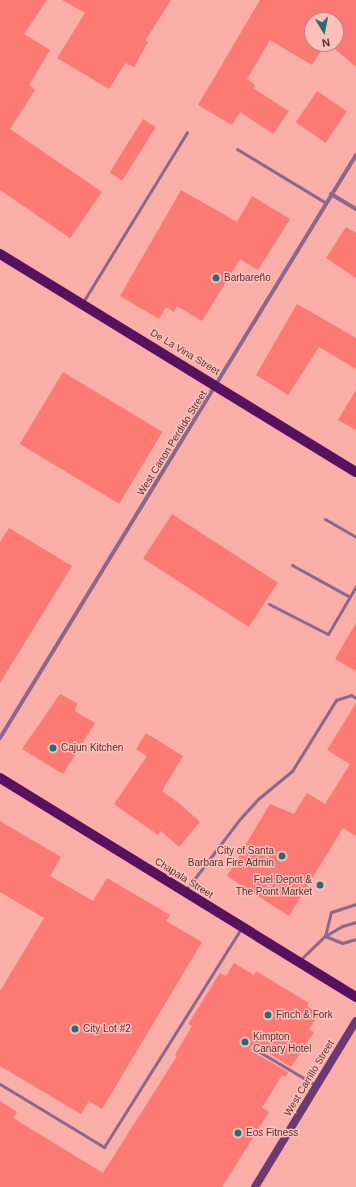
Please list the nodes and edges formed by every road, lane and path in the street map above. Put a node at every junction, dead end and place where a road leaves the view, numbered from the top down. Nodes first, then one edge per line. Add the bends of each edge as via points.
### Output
1 (187, 132) dead end
2 (237, 150) dead end
3 (356, 154) edge
4 (331, 194) junction
5 (326, 203) junction
6 (356, 209) edge
7 (0, 254) edge
8 (82, 304) junction
9 (217, 386) junction
10 (356, 472) edge
11 (325, 519) dead end
12 (356, 537) edge
13 (292, 565) dead end
14 (356, 586) edge
15 (350, 597) junction
16 (269, 604) dead end
17 (356, 698) edge
18 (0, 738) edge
19 (0, 778) edge
20 (184, 892) junction
21 (356, 904) edge
22 (356, 922) edge
23 (242, 928) junction
24 (325, 936) junction
25 (356, 939) edge
26 (299, 961) junction
27 (356, 997) edge
28 (356, 1021) edge
29 (253, 1048) dead end
30 (0, 1084) edge
31 (316, 1086) junction
32 (255, 1187) edge

1 - 8 lane
2 - 5 lane
3 - 4 street, West Canon Perdido Street
4 - 5 street, West Canon Perdido Street
4 - 6 street
5 - 9 street, West Canon Perdido Street
7 - 8 main road, De La Vina Street
8 - 9 main road, De La Vina Street
9 - 10 main road, De La Vina Street
9 - 18 street, West Canon Perdido Street
11 - 12 lane
13 - 15 lane
14 - 15 lane
15 - 16 lane via 328,634
17 - 20 lane via 351,695 336,700 292,771 258,799 239,820
19 - 20 main road, Chapala Street
20 - 23 main road, Chapala Street
21 - 24 lane via 331,912
22 - 24 lane via 342,926
23 - 26 main road, Chapala Street
23 - 30 lane via 104,1147
24 - 25 lane via 342,943
24 - 26 lane
26 - 27 main road, Chapala Street
28 - 31 main road, West Carrillo Street
29 - 31 lane
31 - 32 main road, West Carrillo Street

